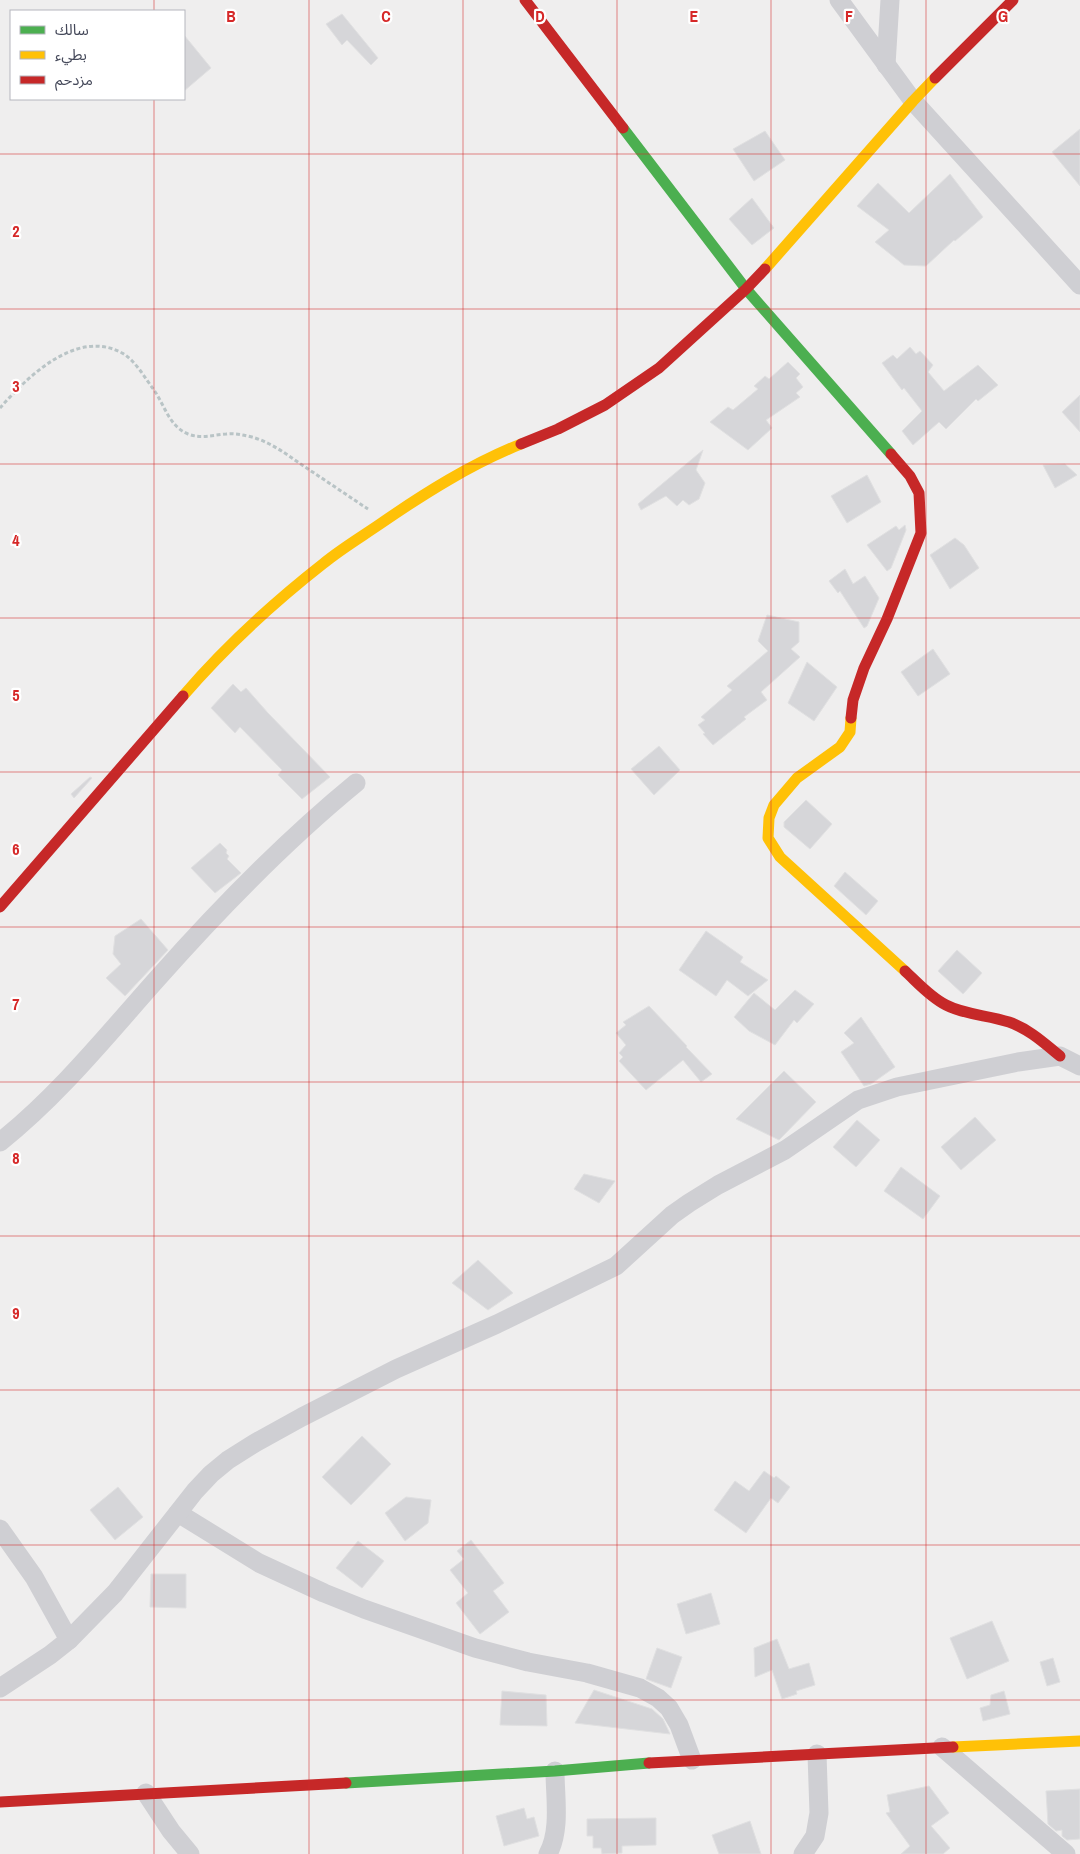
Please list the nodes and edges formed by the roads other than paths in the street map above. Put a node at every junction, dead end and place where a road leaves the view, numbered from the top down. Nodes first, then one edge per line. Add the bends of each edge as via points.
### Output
1 (525, 0) edge
2 (839, 0) edge
3 (890, 0) edge
4 (1013, 0) edge
5 (886, 65) junction
6 (913, 101) junction
7 (1080, 285) edge
8 (746, 289) junction
9 (356, 783) dead end
10 (0, 907) edge
11 (1060, 1056) junction
12 (1080, 1066) edge
13 (0, 1142) edge
14 (178, 1513) junction
15 (0, 1529) edge
16 (69, 1640) junction
17 (0, 1688) edge
18 (1080, 1741) edge
19 (942, 1747) junction
20 (817, 1754) junction
21 (692, 1760) junction
22 (555, 1771) junction
23 (146, 1793) junction
24 (0, 1802) edge
25 (190, 1854) edge
26 (548, 1854) edge
27 (804, 1854) edge
28 (1066, 1854) edge

1 - 8 street
2 - 5 street
3 - 5 street
4 - 6 street
5 - 6 street
6 - 7 street
6 - 8 street
8 - 10 street via 658,368 605,405 464,470 422,494 296,585 230,644
8 - 11 street via 910,476 919,493 922,520 922,533 853,700 850,732 840,747 797,778 774,805 769,818 768,838 780,857 938,1002 957,1012 1009,1022 1033,1034
9 - 13 street via 318,814 245,884 69,1078
11 - 12 street
11 - 14 street via 934,1078 858,1100 793,1145 718,1185 672,1215 616,1266 362,1386 228,1460 211,1474
14 - 16 street via 115,1594
14 - 21 street via 259,1563 364,1609 485,1651 640,1688 669,1708 680,1725
15 - 16 street via 34,1577
16 - 17 street
18 - 19 street
19 - 20 street
19 - 28 street
20 - 21 street
20 - 27 street via 819,1813 815,1836
21 - 22 street
22 - 23 street
22 - 26 street via 555,1828 553,1846
23 - 24 street
23 - 25 street via 170,1831

